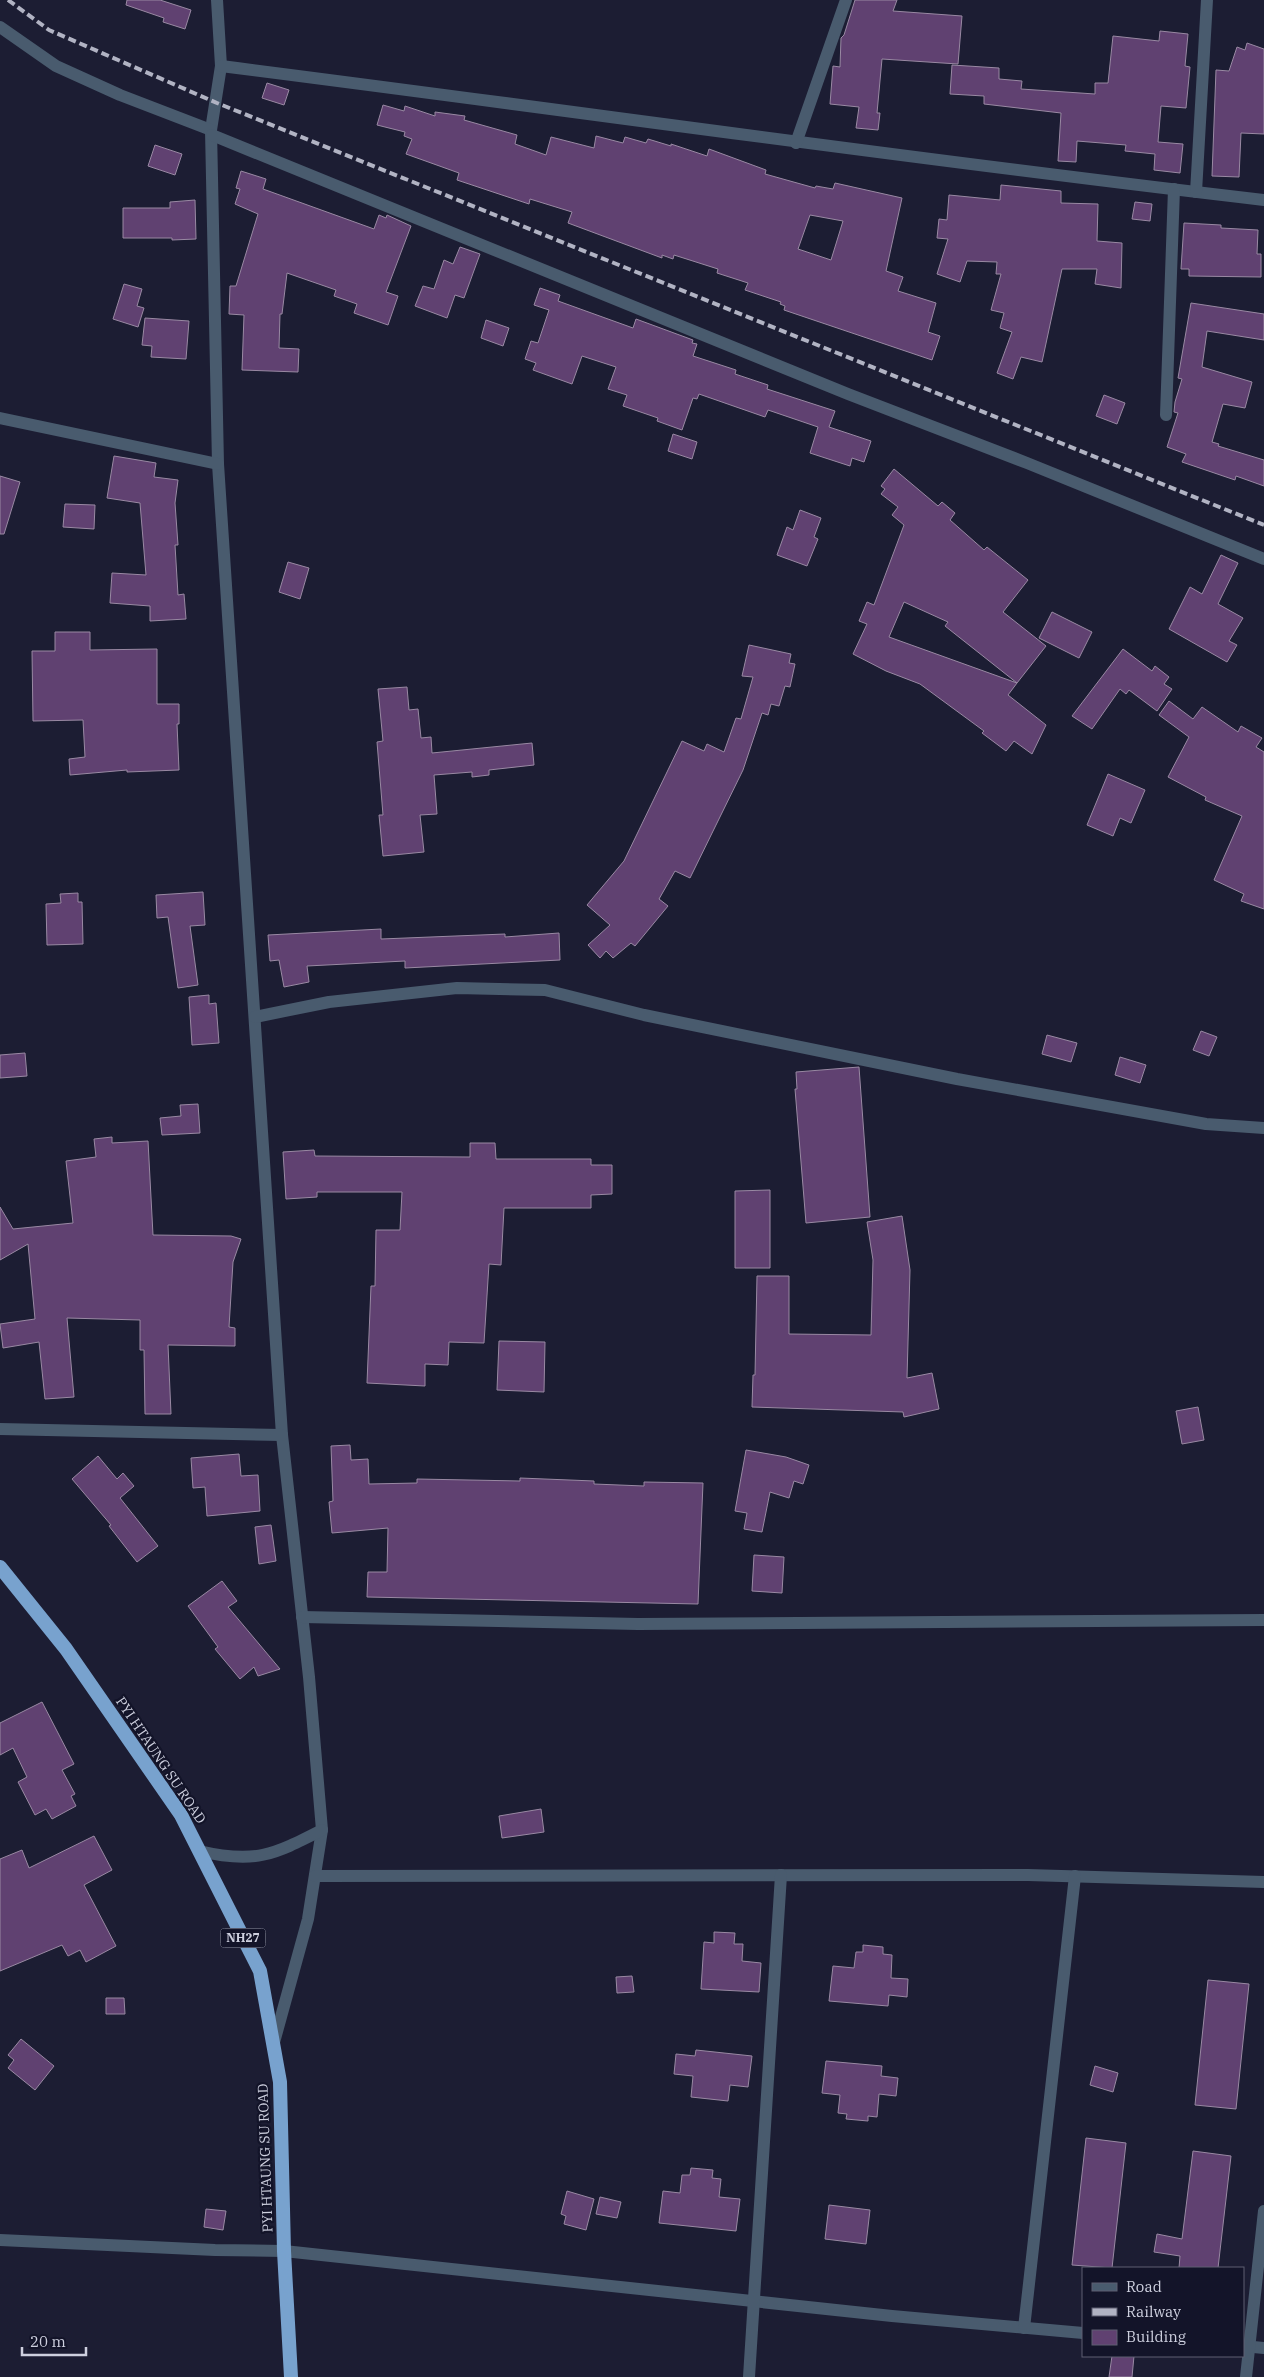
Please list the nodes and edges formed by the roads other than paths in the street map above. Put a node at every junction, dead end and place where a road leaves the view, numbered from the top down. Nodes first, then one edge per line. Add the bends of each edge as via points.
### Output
1 (217, 0) edge
2 (846, 0) edge
3 (1207, 0) edge
4 (0, 27) edge
5 (6, 35) edge
6 (221, 66) junction
7 (212, 132) junction
8 (796, 143) junction
9 (1174, 189) junction
10 (1196, 192) junction
11 (1264, 200) edge
12 (1166, 415) dead end
13 (0, 418) edge
14 (218, 464) junction
15 (1264, 559) edge
16 (255, 1017) junction
17 (1264, 1128) edge
18 (0, 1429) edge
19 (282, 1435) junction
20 (0, 1567) edge
21 (302, 1617) junction
22 (1264, 1620) edge
23 (322, 1830) junction
24 (199, 1851) junction
25 (781, 1875) junction
26 (315, 1876) junction
27 (1074, 1876) junction
28 (1264, 1882) edge
29 (273, 2046) junction
30 (1264, 2211) edge
31 (0, 2240) edge
32 (284, 2251) junction
33 (754, 2300) junction
34 (1024, 2328) junction
35 (1082, 2333) edge
36 (1246, 2346) edge
37 (1264, 2348) edge
38 (291, 2377) edge
39 (749, 2377) edge
40 (1246, 2377) edge

1 - 6 street
2 - 8 street
3 - 10 street
4 - 5 street
5 - 7 street via 56,66
6 - 7 street
6 - 8 street
7 - 14 street
7 - 15 street via 821,383 1027,462
8 - 9 street
9 - 10 street
9 - 12 street
10 - 11 street
13 - 14 street
14 - 16 street
16 - 17 street via 330,1002 457,988 544,990 644,1015 957,1079 1206,1124
16 - 19 street
18 - 19 street
19 - 21 street
20 - 24 highway, PYI HTAUNG SU ROAD / NH27 via 66,1649 181,1815
21 - 22 street via 638,1624
21 - 23 street
23 - 24 street via 282,1850 252,1858
23 - 26 street
24 - 29 highway, PYI HTAUNG SU ROAD / NH27 via 260,1971
25 - 26 street
25 - 27 street
25 - 33 street
26 - 29 street via 308,1920
27 - 28 street
27 - 34 street
29 - 32 highway, PYI HTAUNG SU ROAD / NH27 via 280,2082
30 - 36 street
31 - 32 street
32 - 33 street
32 - 38 highway, PYI HTAUNG SU ROAD / NH27
33 - 34 street
33 - 39 street
34 - 35 street
36 - 37 street
36 - 40 street

